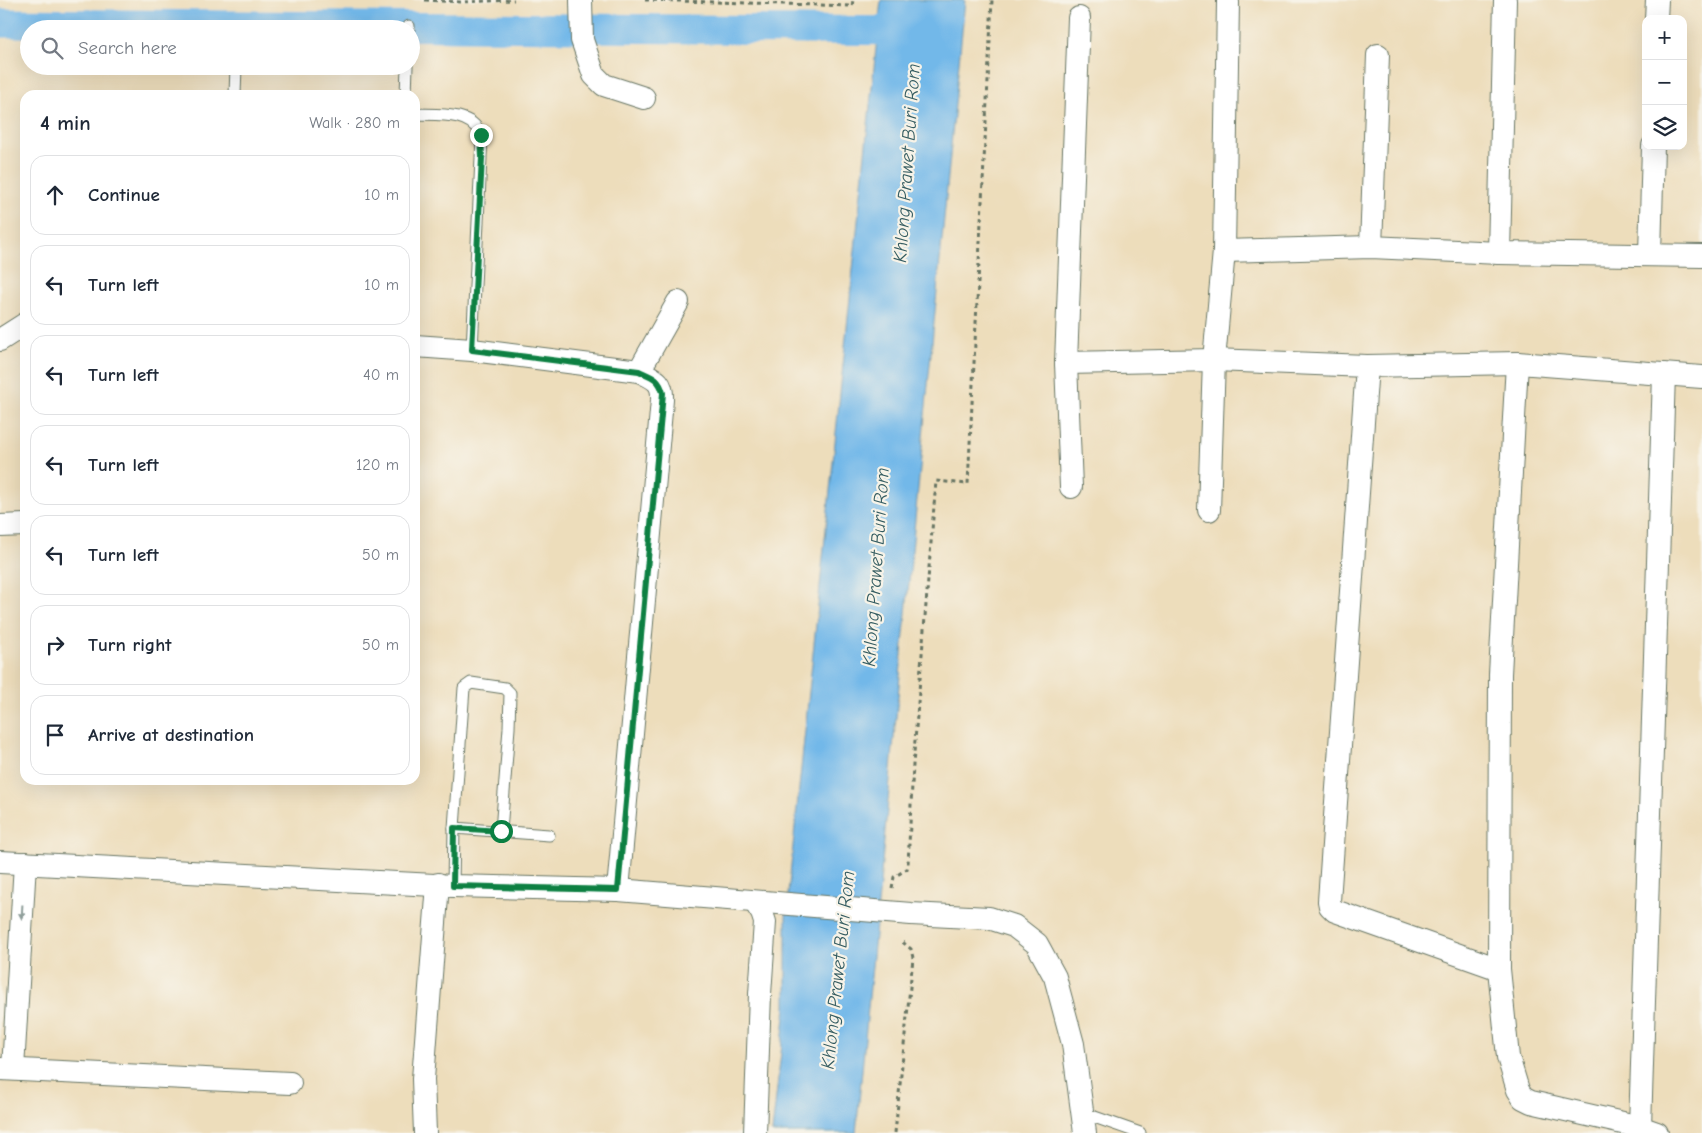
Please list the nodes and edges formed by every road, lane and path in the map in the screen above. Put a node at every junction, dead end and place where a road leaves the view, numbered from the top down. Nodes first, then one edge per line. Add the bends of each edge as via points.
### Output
1 (425, 0) edge
2 (514, 0) edge
3 (645, 0) edge
4 (853, 0) edge
5 (992, 0) edge
6 (1505, 0) edge
7 (1657, 0) edge
8 (1228, 2) dead end
9 (581, 7) edge
10 (1656, 15) edge
11 (1079, 18) dead end
12 (1378, 55) dead end
13 (236, 75) edge
14 (407, 75) edge
15 (235, 90) edge
16 (406, 90) edge
17 (644, 98) dead end
18 (420, 114) edge
19 (1653, 150) edge
20 (1371, 247) junction
21 (1224, 251) junction
22 (1499, 253) junction
23 (1650, 254) junction
24 (1702, 256) edge
25 (678, 302) dead end
26 (20, 327) edge
27 (0, 340) edge
28 (420, 346) edge
29 (472, 350) junction
30 (1214, 360) junction
31 (1066, 363) junction
32 (1517, 363) junction
33 (1367, 366) junction
34 (639, 371) junction
35 (1664, 374) junction
36 (1702, 377) edge
37 (1071, 487) dead end
38 (1209, 510) dead end
39 (20, 525) edge
40 (0, 526) edge
41 (454, 828) junction
42 (501, 831) junction
43 (549, 835) dead end
44 (0, 862) edge
45 (25, 863) junction
46 (445, 885) junction
47 (618, 890) junction
48 (892, 892) dead end
49 (761, 902) junction
50 (896, 938) dead end
51 (1499, 969) junction
52 (7, 1069) edge
53 (290, 1083) dead end
54 (1084, 1123) edge
55 (1648, 1130) edge
56 (425, 1133) edge
57 (755, 1133) edge
58 (895, 1133) edge
59 (1140, 1133) edge

1 - 2 path
3 - 4 path via 852,6
5 - 48 path via 968,484 936,481 908,864 907,869 894,876
6 - 22 street
7 - 10 street
8 - 21 street
9 - 17 street via 582,40 594,75 604,85
11 - 31 street
12 - 20 street
13 - 15 lane
14 - 16 lane
18 - 29 lane via 467,120 476,125 481,135
19 - 23 street
20 - 21 street
20 - 22 street
21 - 30 street
22 - 23 street
23 - 24 street
25 - 34 street
26 - 27 street
28 - 29 street
29 - 34 street
30 - 31 street
30 - 33 street
30 - 38 street
31 - 37 street
32 - 33 street
32 - 35 street
32 - 51 street via 1500,674
33 - 51 street via 1330,906 1334,911
34 - 47 street via 661,384 662,400
35 - 36 street
35 - 55 street
39 - 40 street
41 - 42 lane
41 - 42 lane via 464,688 471,683 505,688 510,694
41 - 46 lane
42 - 43 lane
44 - 45 street
45 - 46 street
45 -> 52 street
46 - 47 street
46 - 56 street via 423,1079
47 - 49 street
49 - 54 street via 989,918 1014,926 1037,944 1055,976 1071,1034
49 - 57 street via 765,922
50 - 58 path via 911,949 914,958
51 - 55 street via 1508,1057 1523,1098
52 - 53 street
54 - 59 lane

